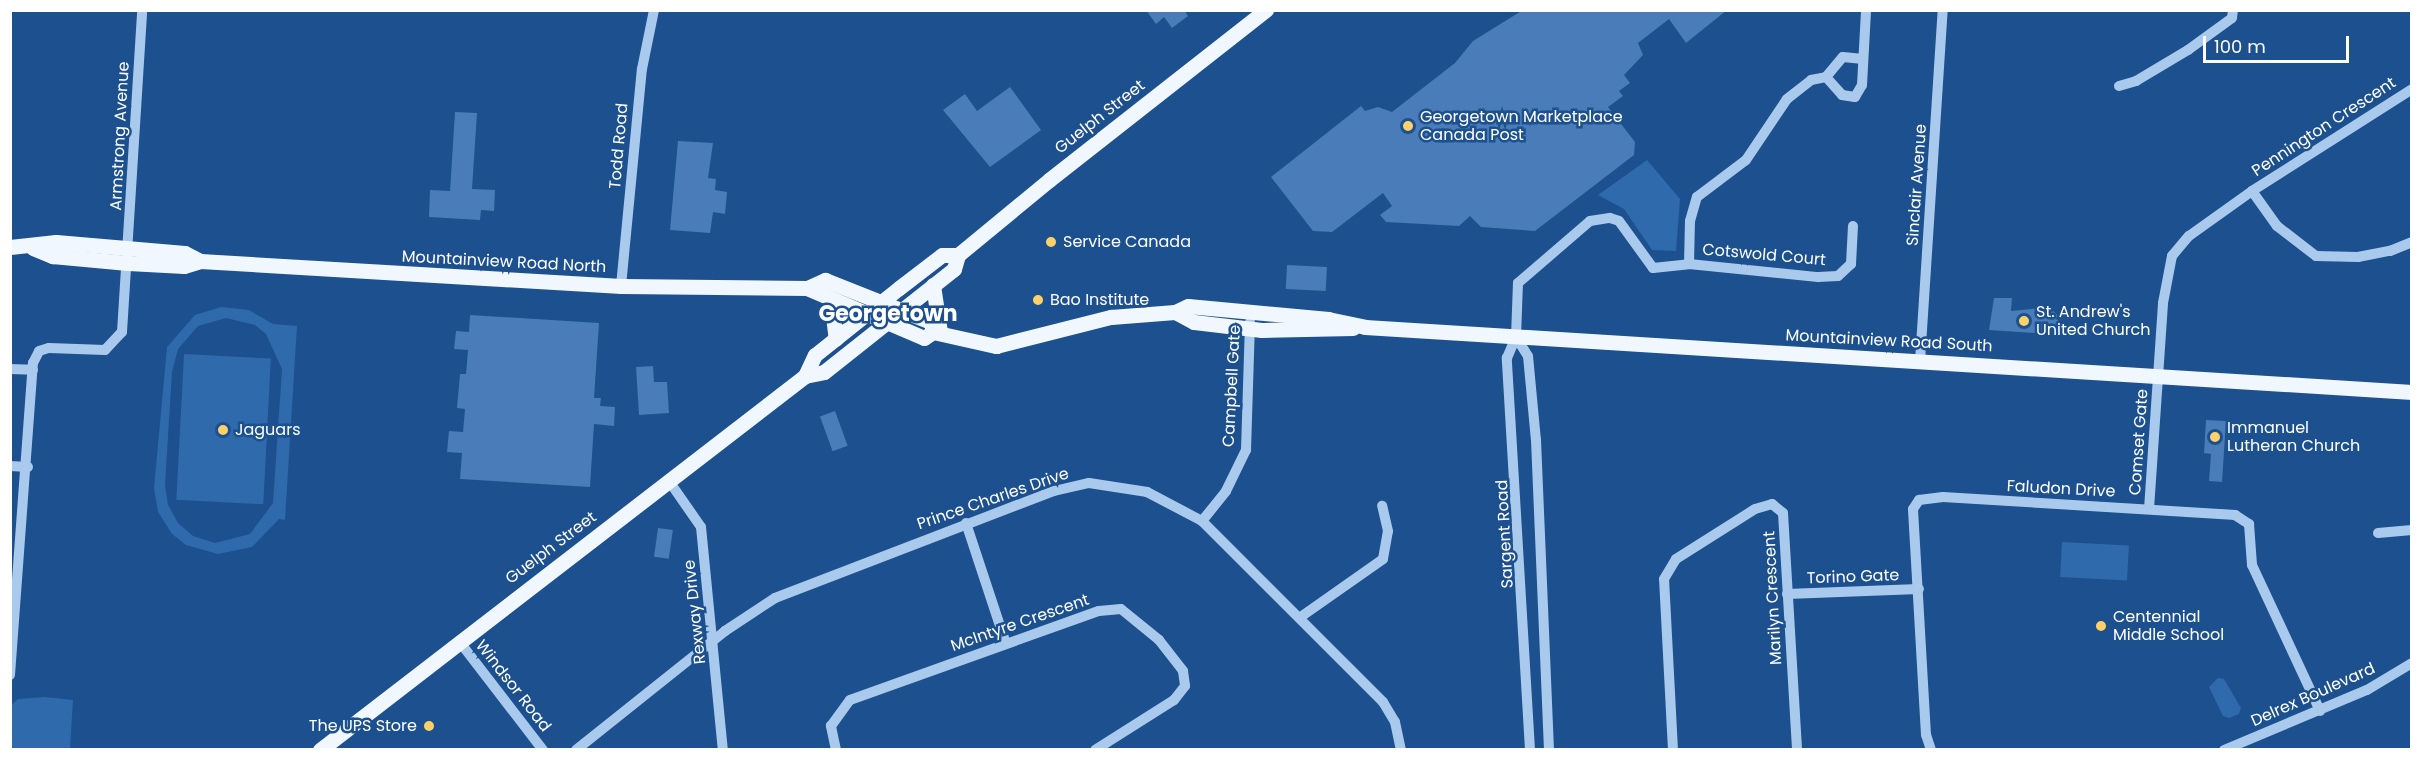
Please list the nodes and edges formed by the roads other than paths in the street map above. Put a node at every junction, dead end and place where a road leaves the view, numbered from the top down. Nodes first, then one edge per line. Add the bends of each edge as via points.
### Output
1 (142, 10) edge
2 (654, 10) edge
3 (1266, 10) edge
4 (1866, 10) edge
5 (1943, 10) edge
6 (2233, 10) edge
7 (1863, 59) junction
8 (1826, 76) junction
9 (2119, 86) dead end
10 (2412, 89) edge
11 (2252, 191) junction
12 (1853, 226) dead end
13 (2412, 242) edge
14 (10, 247) edge
15 (958, 255) junction
16 (129, 256) junction
17 (1689, 264) junction
18 (933, 285) junction
19 (621, 286) junction
20 (807, 288) junction
21 (831, 300) junction
22 (883, 301) junction
23 (903, 309) junction
24 (1250, 311) junction
25 (1175, 312) junction
26 (868, 313) junction
27 (887, 322) junction
28 (1365, 327) junction
29 (1250, 328) junction
30 (937, 334) junction
31 (1516, 337) junction
32 (836, 339) junction
33 (1920, 361) junction
34 (10, 369) edge
35 (33, 370) junction
36 (805, 376) junction
37 (2159, 376) junction
38 (2412, 392) edge
39 (1536, 440) junction
40 (1515, 442) junction
41 (10, 466) edge
42 (28, 467) junction
43 (669, 481) junction
44 (1382, 506) dead end
45 (2149, 509) junction
46 (1202, 521) junction
47 (966, 523) junction
48 (2412, 530) edge
49 (2378, 533) dead end
50 (13, 586) edge
51 (1919, 589) junction
52 (1787, 594) junction
53 (1302, 616) junction
54 (1544, 621) junction
55 (1525, 624) junction
56 (714, 640) junction
57 (459, 641) junction
58 (1006, 644) junction
59 (2412, 663) edge
60 (10, 675) edge
61 (2320, 711) junction
62 (2243, 746) edge
63 (1398, 748) edge
64 (320, 750) edge
65 (543, 750) edge
66 (576, 750) edge
67 (723, 750) edge
68 (836, 750) edge
69 (1095, 750) edge
70 (1530, 750) edge
71 (1549, 750) edge
72 (1673, 750) edge
73 (1797, 750) edge
74 (1932, 750) edge
75 (2224, 750) edge

1 - 16 street, Armstrong Avenue
2 - 19 street, Todd Road via 642,69
3 - 15 main road, Guelph Street
4 - 7 street
5 - 33 street, Sinclair Avenue
6 - 9 street via 2232,18 2188,50 2136,81
7 - 8 street via 1843,57
7 - 8 street via 1862,85 1855,97 1842,95
8 - 17 street via 1811,80 1787,99 1746,160 1697,197 1690,221
10 - 11 street, Pennington Crescent
11 - 13 street, Pennington Crescent via 2277,226 2316,256 2390,252
11 - 37 street, Pennington Crescent via 2189,236 2172,256
12 - 17 street, Cotswold Court via 1851,264 1838,276
14 - 16 main road, Mountainview Road North via 33,248 52,256
15 - 18 main road, Guelph Street via 954,269
15 - 22 main road, Guelph Street via 942,255
16 - 19 main road, Mountainview Road North via 184,266 200,261
16 - 35 street, Armstrong Avenue via 122,332 116,342 105,350 39,351
17 - 31 street, Cotswold Court via 1653,268 1618,221 1610,218 1590,222 1518,283
18 - 23 main road, Guelph Street
18 - 30 main road
19 - 20 main road, Mountainview Road North
20 - 21 main road, Mountainview Road North
20 - 22 main road, Mountainview Road North via 825,280
21 - 26 main road, Mountainview Road North
21 - 32 main road
22 - 23 main road, Mountainview Road North
22 - 26 main road, Guelph Street
23 - 27 main road, Guelph Street
23 - 30 main road via 931,322
24 - 25 main road, Mountainview Road South via 1188,306
24 - 28 main road, Mountainview Road South
24 - 29 street, Campbell Gate
25 - 29 main road, Mountainview Road South via 1194,322
25 - 30 main road, Mountainview Road South via 1111,317 996,346
26 - 27 main road, Mountainview Road North
26 - 32 main road, Guelph Street
27 - 30 main road, Mountainview Road South via 924,338
27 - 36 main road, Guelph Street via 824,372
28 - 29 main road, Mountainview Road South via 1324,332
28 - 31 main road, Mountainview Road South
29 - 46 street, Campbell Gate via 1246,450 1226,491
31 - 33 main road, Mountainview Road South
31 - 39 street via 1528,356
31 - 40 street, Sargent Road via 1507,358
32 - 36 main road, Guelph Street via 815,355
33 - 37 main road, Mountainview Road South
34 - 35 street
35 - 42 street
36 - 43 main road, Guelph Street
37 - 38 main road, Mountainview Road South
37 - 45 street, Comset Gate
39 - 40 street
39 - 54 street
40 - 55 street, Sargent Road
41 - 42 street
42 - 50 street
43 - 56 street, Rexway Drive via 701,526
43 - 57 main road, Guelph Street
44 - 53 street via 1388,531 1383,559
45 - 51 street, Faludon Drive via 1943,497 1919,500 1913,508
45 - 61 street, Faludon Drive via 2235,515 2249,524 2252,565
46 - 47 street, Prince Charles Drive via 1147,492 1089,483 1054,491
46 - 53 street, Prince Charles Drive
47 - 56 street, Prince Charles Drive via 805,584
47 - 58 street
48 - 49 street
50 - 60 street
51 - 52 street, Torino Gate
51 - 74 street, Faludon Drive via 1926,735
52 - 72 street, Marilyn Crescent via 1784,513 1772,504 1755,509 1676,559 1664,579
52 - 73 street, Marilyn Crescent
53 - 63 street, Prince Charles Drive via 1383,702 1395,722
54 - 55 street
54 - 71 street
55 - 70 street, Sargent Road
56 - 66 street, Prince Charles Drive
56 - 67 street, Rexway Drive
57 - 64 main road, Guelph Street
57 - 65 street, Windsor Road
58 - 68 street, McIntyre Crescent via 850,700 831,726
58 - 69 street, McIntyre Crescent via 1099,611 1121,609 1159,640 1183,671 1185,687 1174,700
59 - 61 street, Delrex Boulevard
61 - 62 street, Delrex Boulevard
62 - 75 street, Delrex Boulevard

